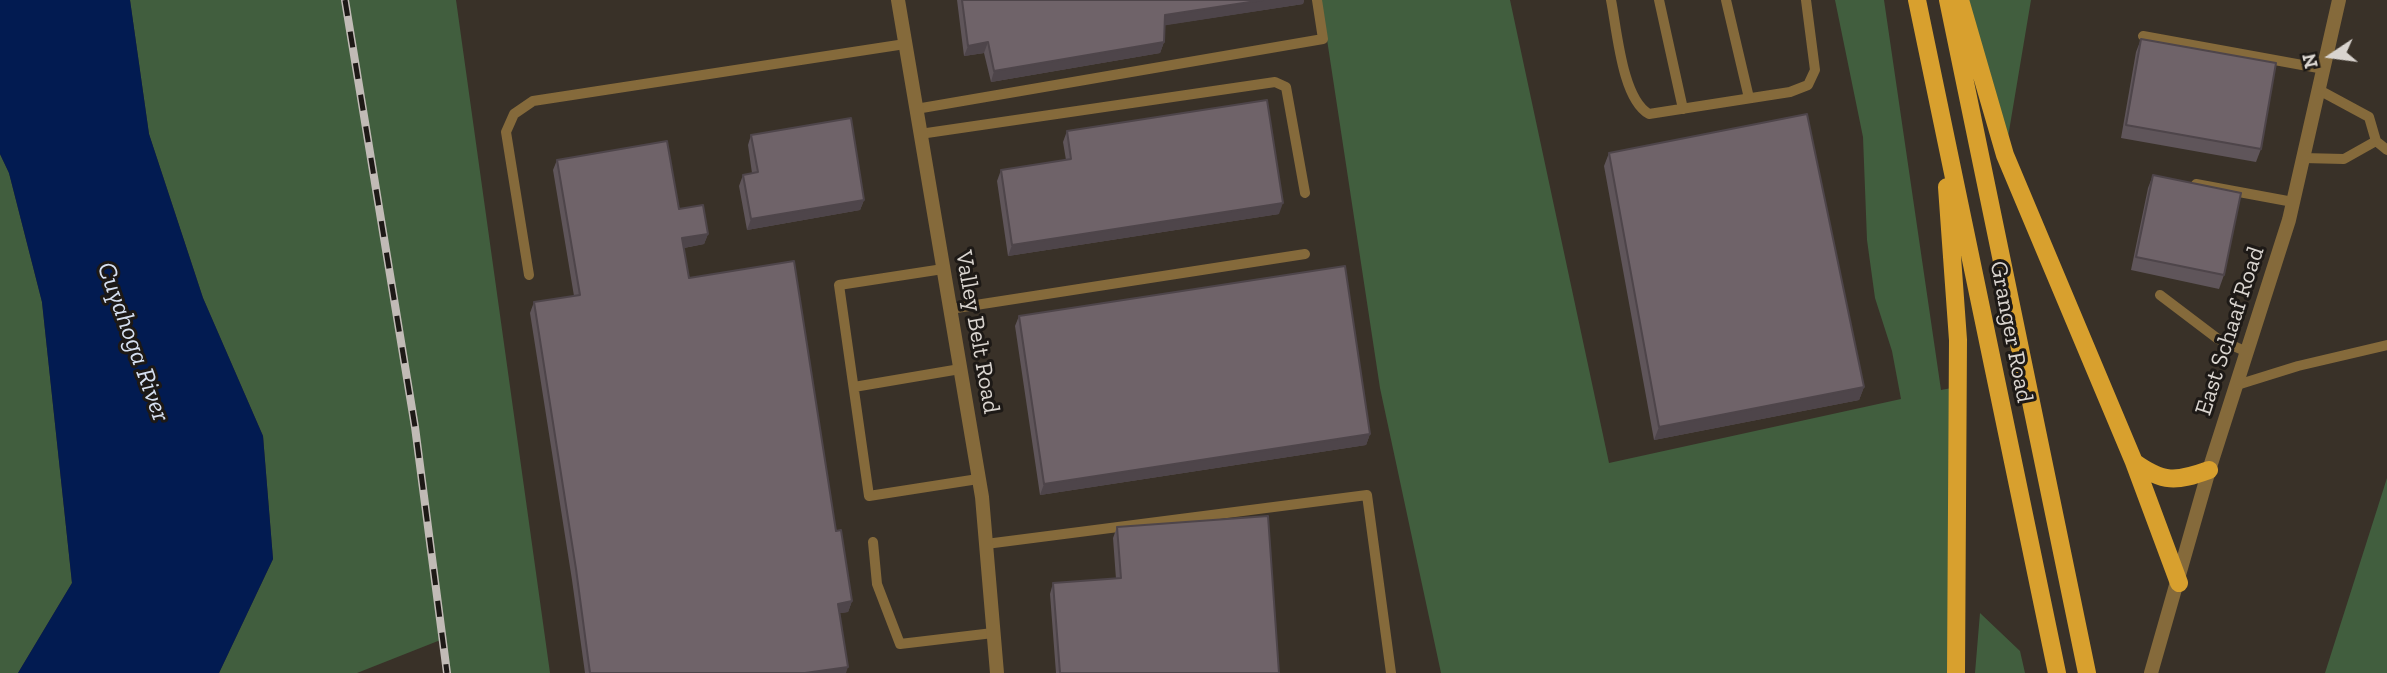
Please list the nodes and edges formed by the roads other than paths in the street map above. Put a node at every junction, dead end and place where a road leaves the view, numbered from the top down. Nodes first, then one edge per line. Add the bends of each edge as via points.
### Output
1 (898, 0) edge
2 (1317, 0) edge
3 (1611, 0) edge
4 (1659, 0) edge
5 (1726, 0) edge
6 (1806, 0) edge
7 (1917, 0) edge
8 (1948, 0) edge
9 (1959, 0) edge
10 (2339, 0) edge
11 (2143, 36) edge
12 (905, 44) junction
13 (2323, 69) junction
14 (2319, 90) junction
15 (1748, 99) junction
16 (1940, 104) junction
17 (916, 109) junction
18 (1682, 109) junction
19 (920, 134) junction
20 (2376, 141) junction
21 (2387, 150) edge
22 (2303, 158) junction
23 (2186, 183) edge
24 (1305, 193) dead end
25 (2293, 202) junction
26 (1305, 254) dead end
27 (943, 269) junction
28 (529, 275) dead end
29 (2160, 295) dead end
30 (950, 309) junction
31 (2387, 345) edge
32 (2247, 352) junction
33 (960, 369) junction
34 (2237, 385) junction
35 (854, 387) junction
36 (2134, 462) junction
37 (2209, 470) junction
38 (978, 479) junction
39 (873, 542) dead end
40 (986, 544) junction
41 (2179, 583) junction
42 (993, 633) junction
43 (997, 673) edge
44 (1391, 673) edge
45 (1956, 673) edge
46 (2057, 673) edge
47 (2087, 673) edge
48 (2151, 673) edge

1 - 12 street, Valley Belt Road
2 - 17 lane via 1323,38
3 - 18 lane via 1629,89 1638,108 1649,114
4 - 18 lane
5 - 15 lane
6 - 15 lane via 1815,70 1808,85
7 - 16 main road, Granger Road
8 - 47 main road, Granger Road
9 - 36 main road via 2005,155
10 - 13 street, East Schaaf Road
11 - 13 lane
12 - 17 street, Valley Belt Road
12 - 28 lane via 533,101 514,114 506,132
13 - 14 street, East Schaaf Road
14 - 20 lane via 2369,117
14 - 22 street, East Schaaf Road
15 - 18 lane
16 - 45 main road via 1958,340
16 - 46 main road, Granger Road
17 - 19 street, Valley Belt Road
19 - 24 lane via 1275,82 1286,87
19 - 27 street, Valley Belt Road
20 - 21 lane
20 - 22 lane via 2344,159
22 - 25 street, East Schaaf Road
23 - 25 lane
25 - 32 street, East Schaaf Road
26 - 30 lane
27 - 30 street, Valley Belt Road
27 - 35 lane via 839,285
29 - 32 lane via 2218,339
30 - 33 street, Valley Belt Road
31 - 34 lane
32 - 34 street, East Schaaf Road
33 - 35 lane
33 - 38 street, Valley Belt Road
34 - 37 street, East Schaaf Road
35 - 38 lane via 869,496
36 - 37 main road via 2166,479
36 - 41 main road
37 - 41 street, East Schaaf Road
38 - 40 street, Valley Belt Road
39 - 42 lane via 877,584 900,644
40 - 42 street, Valley Belt Road
40 - 44 lane via 1367,495
41 - 48 street, East Schaaf Road
42 - 43 street, Valley Belt Road

